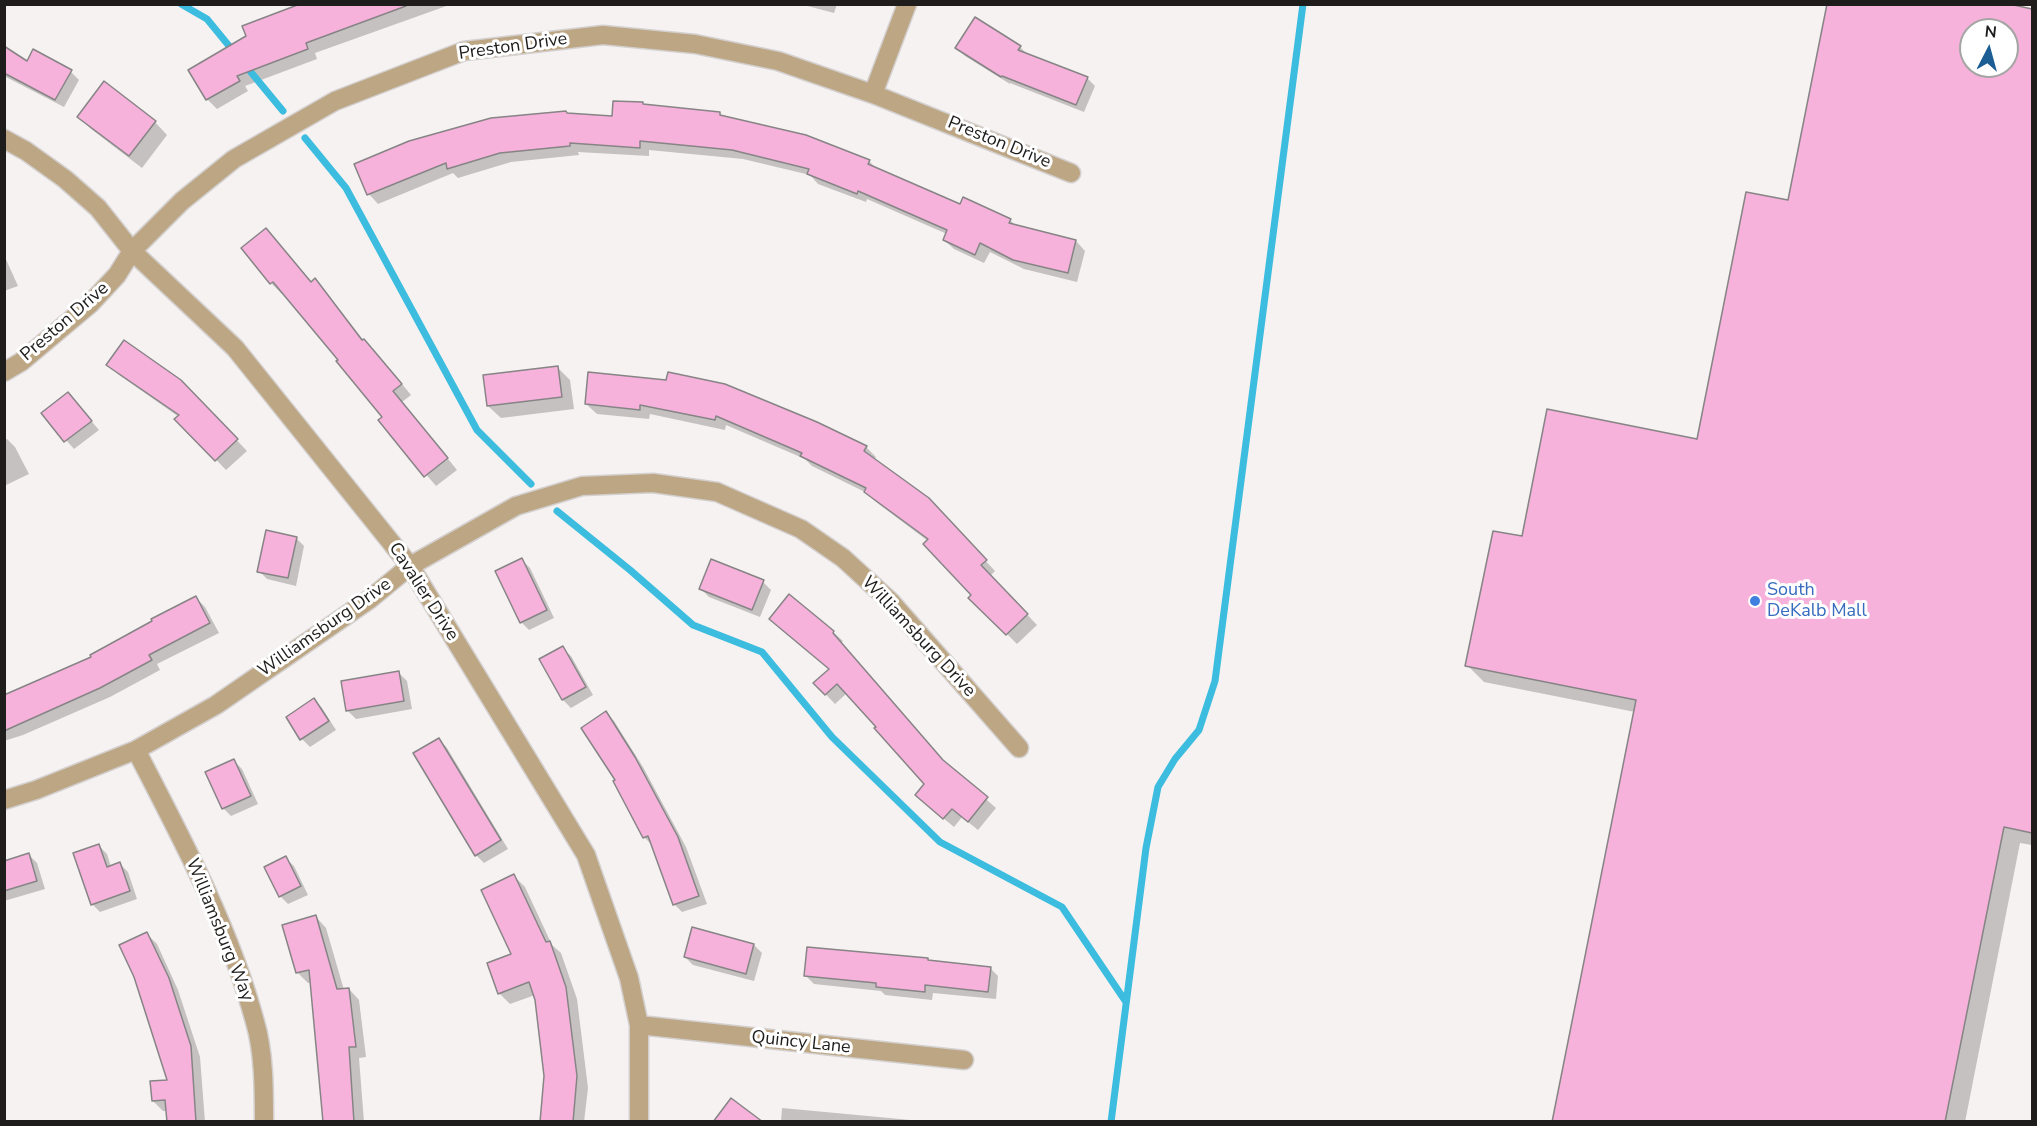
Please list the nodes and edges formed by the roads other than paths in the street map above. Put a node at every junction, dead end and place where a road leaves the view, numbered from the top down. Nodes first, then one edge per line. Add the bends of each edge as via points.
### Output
1 (907, 4) edge
2 (873, 94) junction
3 (4, 139) edge
4 (1071, 172) dead end
5 (132, 251) junction
6 (4, 372) edge
7 (410, 566) junction
8 (1019, 748) dead end
9 (136, 750) junction
10 (4, 800) edge
11 (639, 1025) junction
12 (964, 1060) dead end
13 (264, 1122) edge
14 (639, 1122) edge

1 - 2 street
2 - 4 street, Preston Drive
2 - 5 street, Preston Drive via 778,61 695,44 603,35 464,51 335,100 234,159 182,201
3 - 5 street, Cavalier Drive via 73,186 98,208
5 - 6 street, Preston Drive via 117,275 90,304
5 - 7 street, Cavalier Drive via 235,348
7 - 8 street, Williamsburg Drive via 516,506 574,487 653,483 717,492 801,530 843,558 891,602
7 - 9 street, Williamsburg Drive via 370,599 216,705
7 - 11 street, Cavalier Drive via 586,855 628,978
9 - 10 street, Williamsburg Drive
9 - 13 street, Williamsburg Way via 191,858 235,959 256,1024
11 - 12 street, Quincy Lane
11 - 14 street, Cavalier Drive

